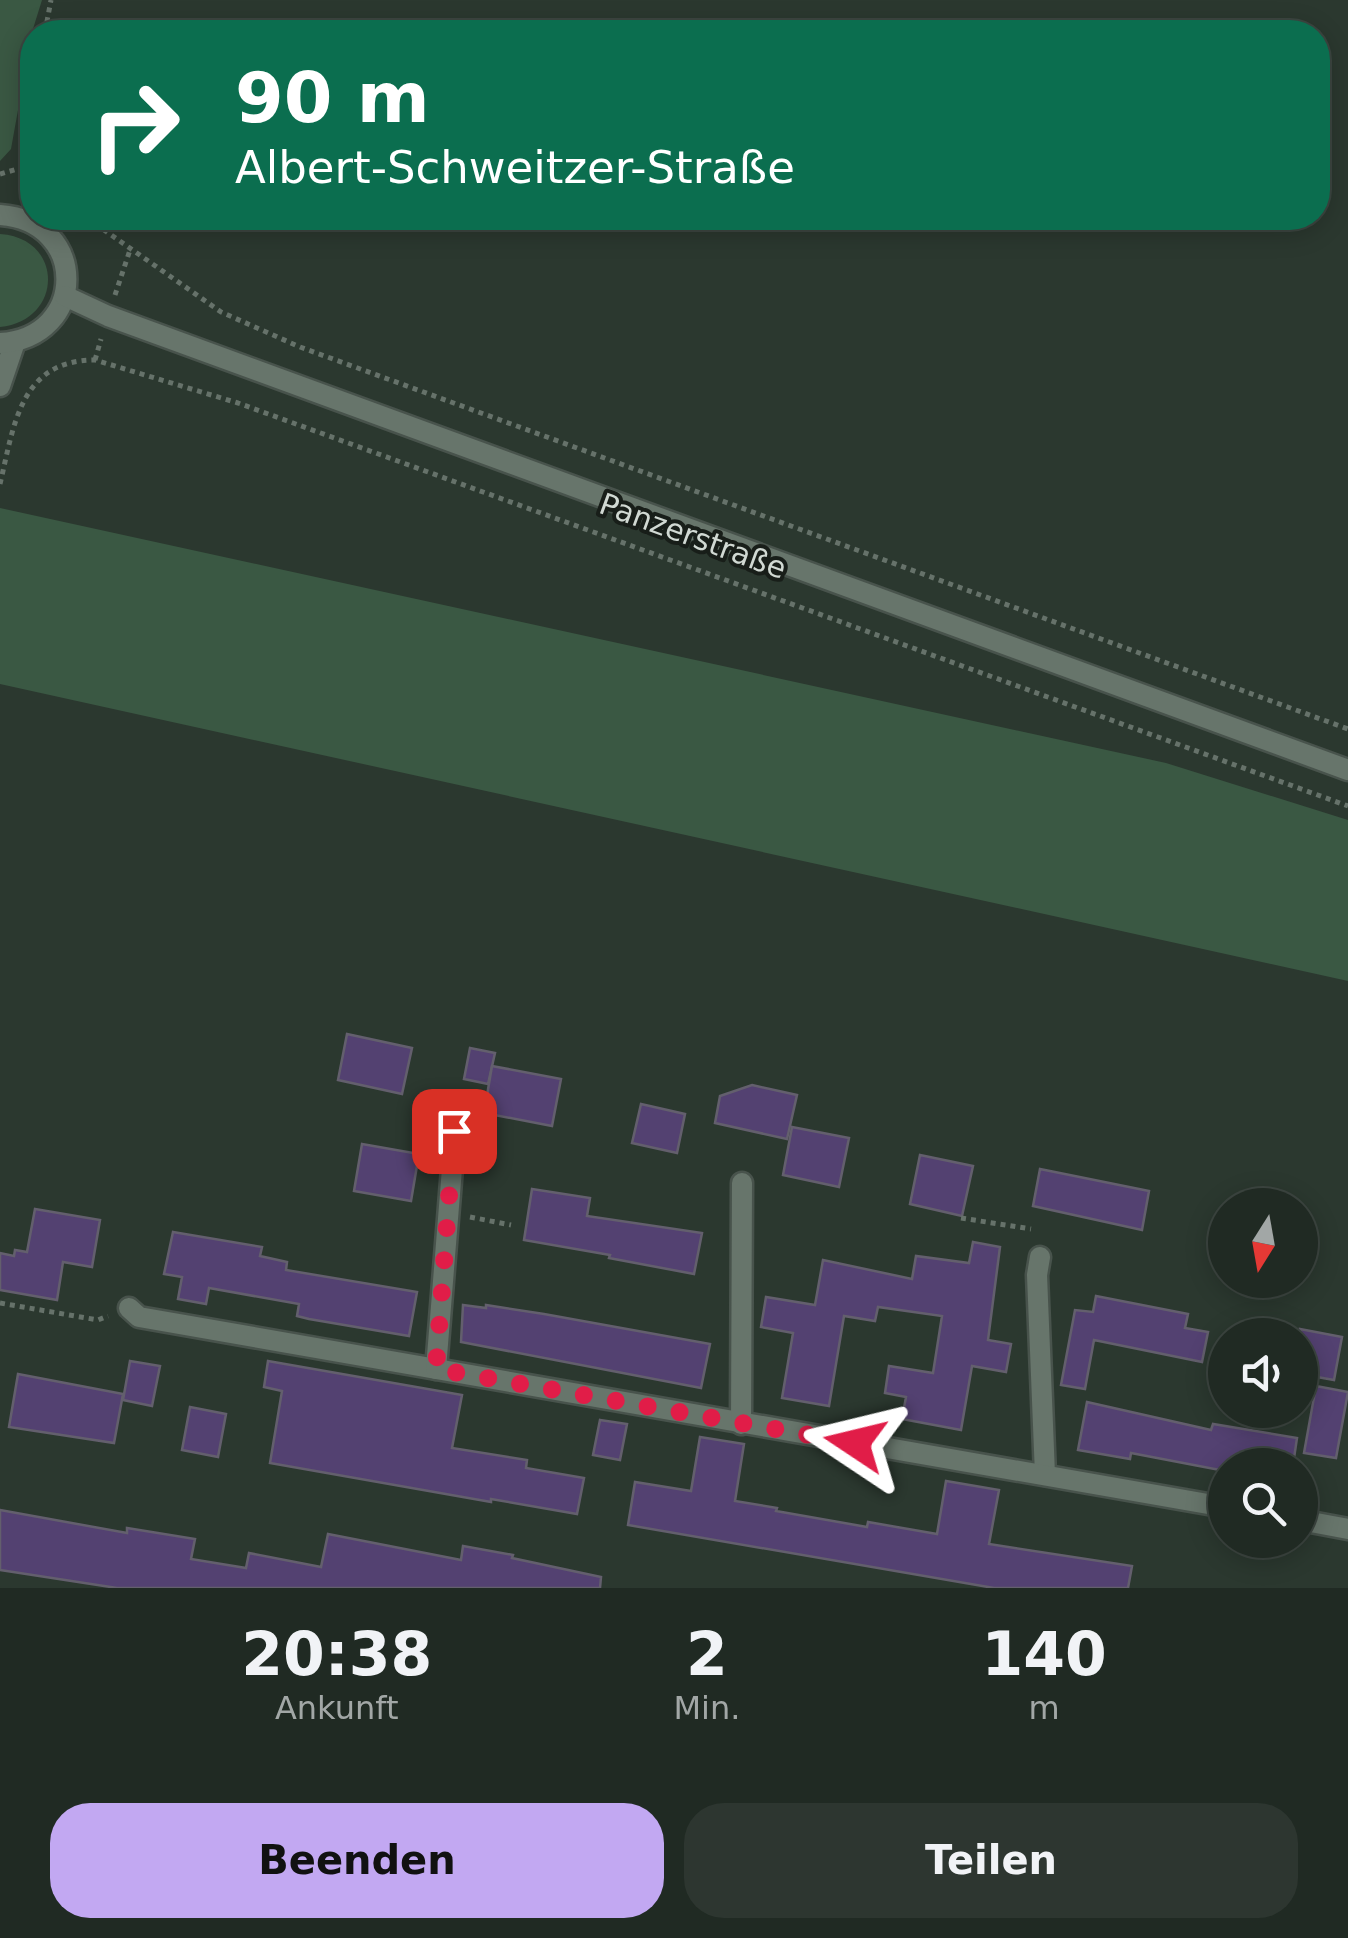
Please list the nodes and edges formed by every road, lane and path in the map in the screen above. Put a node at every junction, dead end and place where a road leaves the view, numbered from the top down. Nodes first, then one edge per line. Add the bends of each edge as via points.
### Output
1 (43, 230) edge
2 (104, 230) edge
3 (65, 296) junction
4 (8, 342) edge
5 (0, 386) edge
6 (0, 484) edge
7 (1348, 729) edge
8 (1348, 770) edge
9 (1348, 806) edge
10 (454, 1131) dead end
11 (742, 1184) dead end
12 (446, 1212) junction
13 (961, 1218) dead end
14 (511, 1224) dead end
15 (1031, 1229) dead end
16 (1040, 1257) dead end
17 (0, 1303) edge
18 (129, 1308) joint
19 (436, 1369) junction
20 (741, 1424) junction
21 (1045, 1475) junction
22 (1208, 1504) edge
23 (1318, 1523) edge
24 (1348, 1529) edge

1 - 3 street via 63,255
2 - 7 path, Panzerstraße via 222,312 300,347
3 - 4 street via 47,326
3 - 8 street, Panzerstraße
4 - 5 street
6 - 9 path, Panzerstraße via 25,398 38,378 73,360 95,360 238,403
10 - 12 street
11 - 20 street
12 - 14 path
12 - 19 street
13 - 15 path
16 - 21 street
17 - 18 path via 98,1320
18 - 19 street via 139,1317
19 - 20 street
20 - 21 street
21 - 22 street
23 - 24 street

